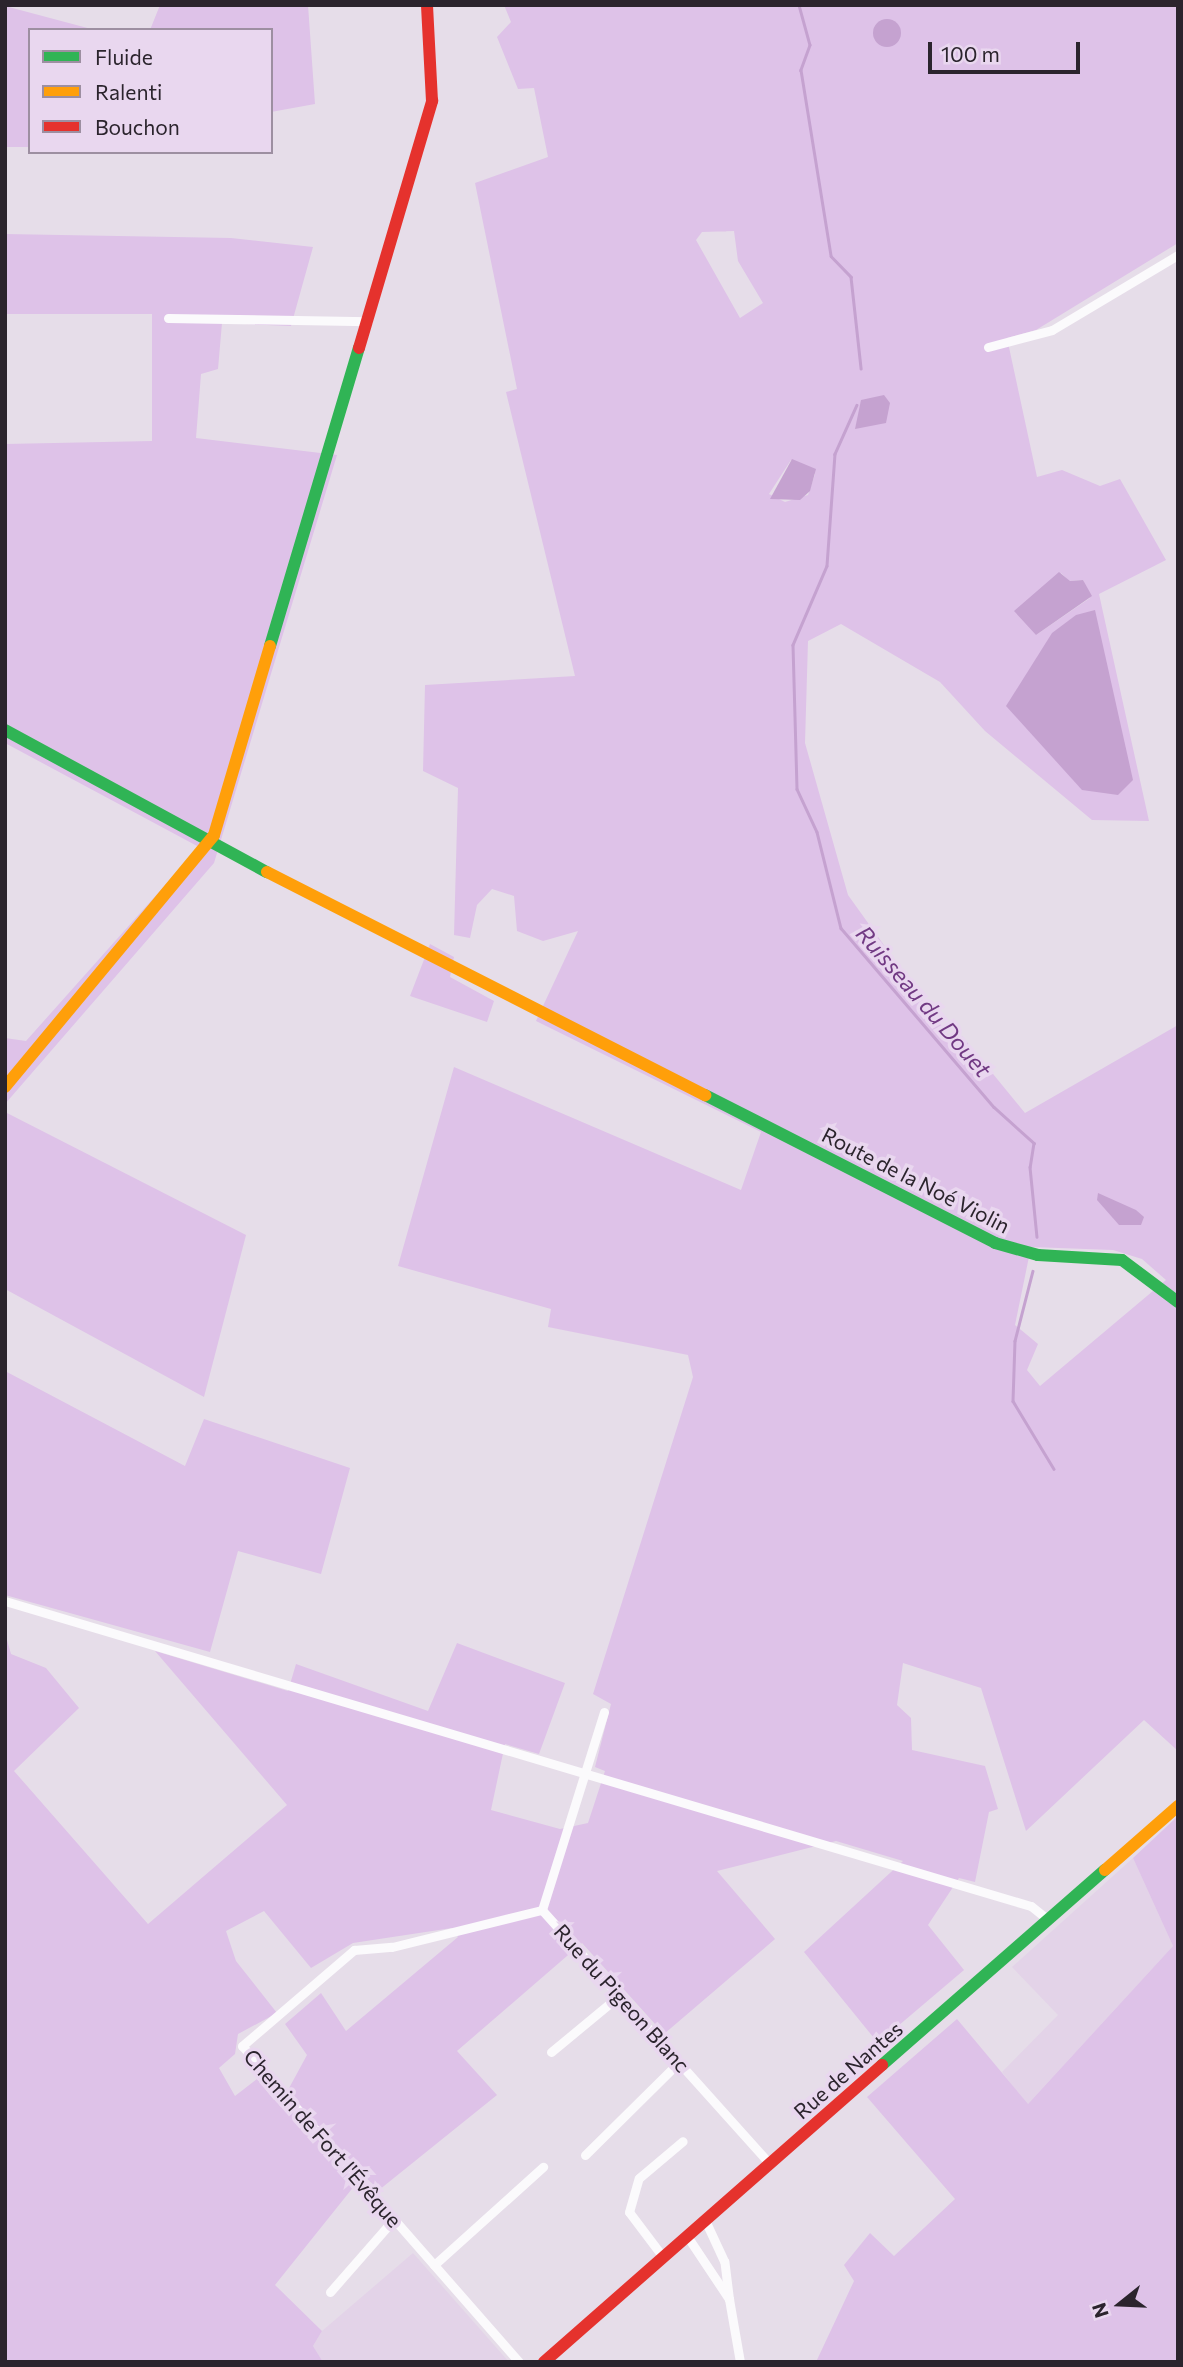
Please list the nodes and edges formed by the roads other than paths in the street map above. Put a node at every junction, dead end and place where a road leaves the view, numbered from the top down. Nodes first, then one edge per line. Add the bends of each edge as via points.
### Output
1 (428, 5) edge
2 (1178, 255) edge
3 (168, 318) dead end
4 (368, 321) junction
5 (988, 347) dead end
6 (5, 730) edge
7 (211, 844) junction
8 (5, 1087) edge
9 (1178, 1302) edge
10 (5, 1601) edge
11 (604, 1712) dead end
12 (585, 1772) junction
13 (1178, 1806) edge
14 (542, 1910) junction
15 (1048, 1920) junction
16 (620, 1995) junction
17 (551, 2052) dead end
18 (679, 2062) junction
19 (683, 2141) dead end
20 (585, 2155) dead end
21 (770, 2164) junction
22 (543, 2167) dead end
23 (393, 2220) junction
24 (705, 2220) junction
25 (687, 2236) junction
26 (663, 2257) junction
27 (434, 2265) junction
28 (330, 2292) dead end
29 (729, 2299) junction
30 (519, 2362) edge
31 (544, 2362) edge
32 (740, 2362) edge

1 - 4 street via 435,83
2 - 5 street via 1052,330
3 - 4 street
4 - 7 street
6 - 7 street, Route de la Noé Violin
7 - 8 street
7 - 9 street, Route de la Noé Violin via 995,1243 1038,1255 1122,1260
10 - 12 street
11 - 12 street, Rue du Pigeon Blanc
12 - 14 street, Rue du Pigeon Blanc
12 - 15 street via 1031,1906
13 - 15 street, Rue de Nantes
14 - 16 street, Rue du Pigeon Blanc
14 - 23 street, Chemin de Fort l'Évêque via 392,1947 354,1950 278,2019 244,2040 244,2053
15 - 21 street, Rue de Nantes
16 - 17 street
16 - 18 street, Rue du Pigeon Blanc
18 - 20 street
18 - 21 street, Rue du Pigeon Blanc
19 - 26 street via 639,2178 629,2212
21 - 24 street, Rue de Nantes
22 - 27 street
23 - 27 street, Chemin de Fort l'Évêque
23 - 28 street
24 - 25 street, Rue de Nantes
24 - 29 street via 724,2261
25 - 26 street, Rue de Nantes
25 - 29 street
26 - 31 street, Rue de Nantes
27 - 30 street, Chemin de Fort l'Évêque
29 - 32 street

